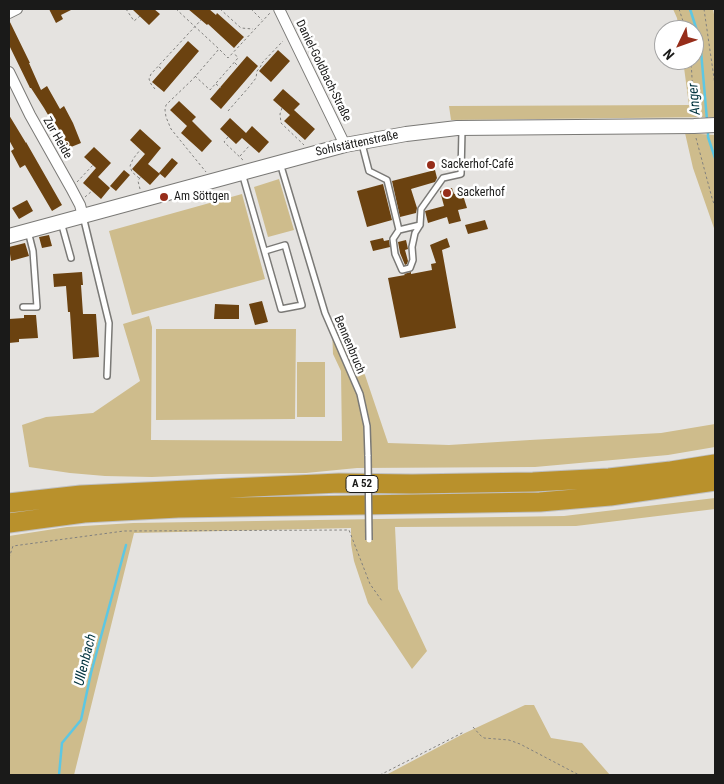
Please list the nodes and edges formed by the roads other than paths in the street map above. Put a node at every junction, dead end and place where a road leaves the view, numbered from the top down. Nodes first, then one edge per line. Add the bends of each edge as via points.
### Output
1 (17, 9) edge
2 (275, 10) edge
3 (9, 13) edge
4 (9, 72) edge
5 (715, 125) edge
6 (462, 128) junction
7 (362, 141) junction
8 (345, 145) junction
9 (280, 162) junction
10 (248, 171) junction
11 (83, 216) junction
12 (61, 222) junction
13 (420, 225) junction
14 (399, 230) junction
15 (28, 231) junction
16 (9, 236) edge
17 (265, 251) junction
18 (71, 258) dead end
19 (24, 307) dead end
20 (106, 376) dead end
21 (715, 464) edge
22 (715, 481) edge
23 (9, 503) edge
24 (9, 523) edge
25 (369, 540) dead end

1 - 3 street
2 - 8 street, Daniel-Goldbach-Straße via 290,33
4 - 11 street, Zur Heide
5 - 6 street, Sohlstättenstraße
6 - 7 street, Sohlstättenstraße
6 - 13 lane via 460,174 444,178 421,209
7 - 8 street, Sohlstättenstraße
7 - 14 lane via 368,171 387,180
8 - 9 street, Sohlstättenstraße
9 - 10 street, Sohlstättenstraße
9 - 25 lane, Bennenbruch, bridge via 325,313 360,394 367,426
10 - 11 street, Sohlstättenstraße
10 - 17 lane
11 - 12 street, Sohlstättenstraße
11 - 20 lane via 109,323
12 - 15 street, Sohlstättenstraße
12 - 18 lane
13 - 14 lane
13 - 14 lane via 414,233 410,268 402,270 393,239
15 - 16 street, Sohlstättenstraße
15 - 19 lane via 33,251 37,307
17 - 17 lane via 281,308 302,305 285,245
21 - 23 highway, A 52 via 609,478 330,484 81,495
22 - 24 highway, A 52 via 540,502 178,508 84,513

